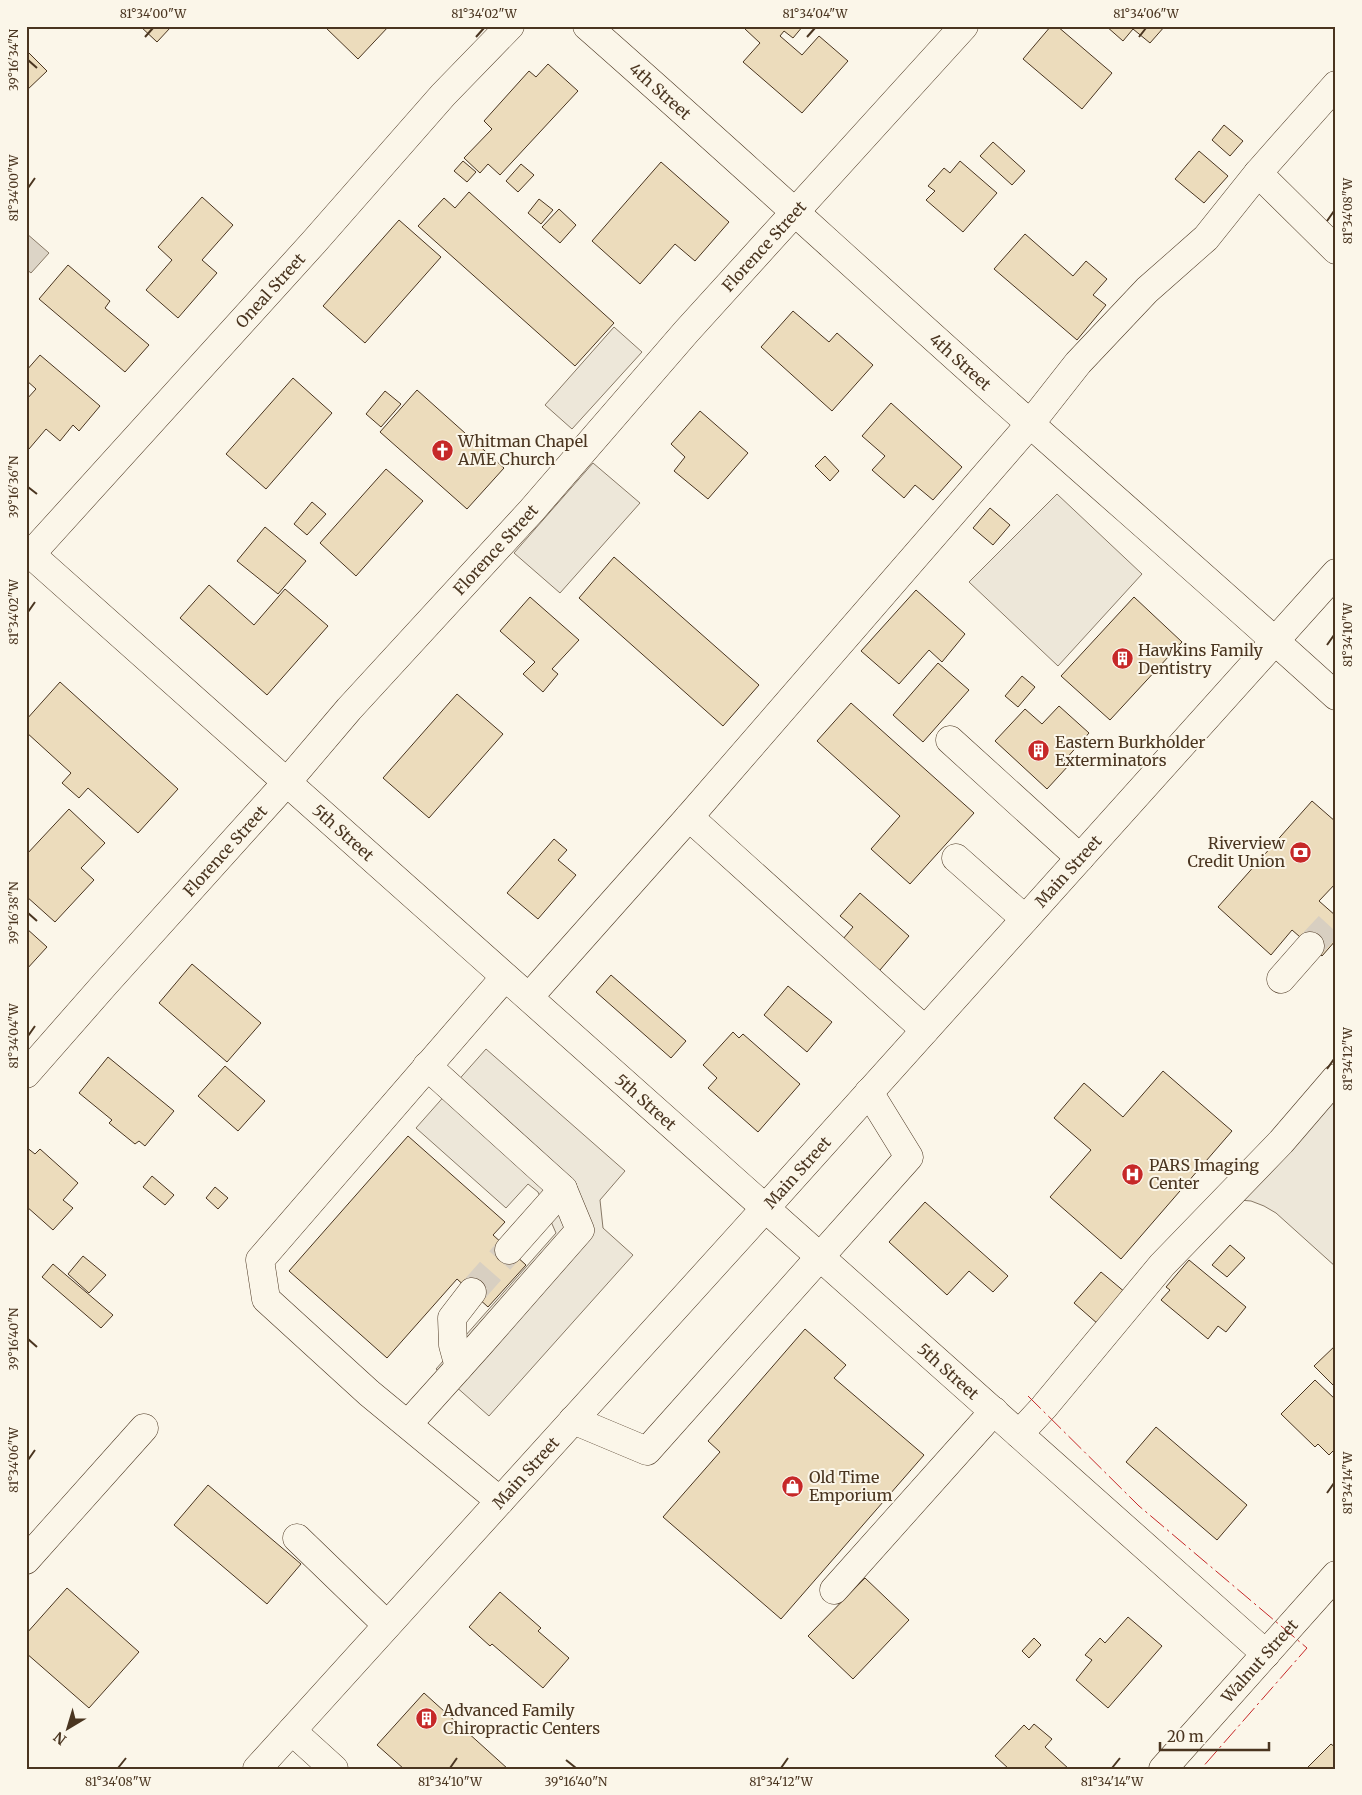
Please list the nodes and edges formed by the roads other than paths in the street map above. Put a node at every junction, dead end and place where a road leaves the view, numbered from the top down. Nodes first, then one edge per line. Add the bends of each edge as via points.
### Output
1 (510, 26) edge
2 (587, 26) edge
3 (964, 26) edge
4 (1336, 85) edge
5 (1258, 173) junction
6 (795, 212) junction
7 (1336, 250) edge
8 (1030, 424) junction
9 (28, 552) edge
10 (1336, 573) edge
11 (1275, 641) junction
12 (1336, 696) edge
13 (950, 740) dead end
14 (287, 782) junction
15 (688, 817) junction
16 (956, 858) dead end
17 (1080, 858) junction
18 (1025, 919) junction
19 (1310, 946) tunnel mouth
20 (505, 977) junction
21 (1281, 979) dead end
22 (528, 997) junction
23 (925, 1030) junction
24 (428, 1066) junction
25 (26, 1074) edge
26 (1336, 1078) edge
27 (869, 1092) junction
28 (563, 1189) junction
29 (765, 1208) junction
30 (509, 1250) tunnel mouth
31 (820, 1257) junction
32 (472, 1292) tunnel mouth
33 (459, 1367) junction
34 (994, 1411) junction
35 (574, 1420) junction
36 (408, 1424) junction
37 (144, 1428) dead end
38 (1019, 1434) junction
39 (500, 1501) junction
40 (297, 1538) dead end
41 (26, 1560) edge
42 (1336, 1575) edge
43 (834, 1590) dead end
44 (388, 1625) junction
45 (1266, 1654) junction
46 (292, 1731) junction
47 (258, 1769) edge
48 (334, 1769) edge
49 (1163, 1769) edge

1 - 9 street, Oneal Street via 442,95 314,242
2 - 6 street, 4th Street
3 - 6 street, Florence Street
4 - 5 street
5 - 7 street
5 - 8 street via 1206,238 1147,290 1078,363
6 - 8 street, 4th Street
6 - 14 street, Florence Street via 532,510 349,708
8 - 11 street, 4th Street
8 - 15 street
9 - 14 street, 5th Street
10 - 11 street, Main Street
11 - 12 street, 4th Street
11 - 17 street, Main Street
13 - 17 street
14 - 20 street, 5th Street
14 - 25 street, Florence Street
15 - 22 street
15 - 23 street
16 - 18 street
17 - 18 street, Main Street
18 - 23 street, Main Street
19 - 21 street
20 - 22 street, 5th Street
20 - 24 street
22 - 29 street, 5th Street
23 - 27 street, Main Street
24 - 28 street
24 - 36 street via 260,1260 266,1298 369,1393
26 - 38 street via 1281,1142 1162,1265
27 - 29 street, Main Street
27 - 31 street via 909,1157
28 - 30 street
28 - 33 street via 580,1230
29 - 31 street, 5th Street
29 - 35 street, Main Street
31 - 34 street, 5th Street
31 - 35 street via 647,1452
32 - 33 street via 452,1318 453,1345
33 - 36 street
34 - 38 street, 5th Street
34 - 43 street
35 - 39 street, Main Street
36 - 39 street
37 - 41 street
38 - 45 street, 5th Street
39 - 44 street, Main Street
40 - 44 street
42 - 45 street, Walnut Street
44 - 46 street, Main Street
45 - 49 street, Walnut Street
46 - 47 street, Main Street
46 - 48 street

